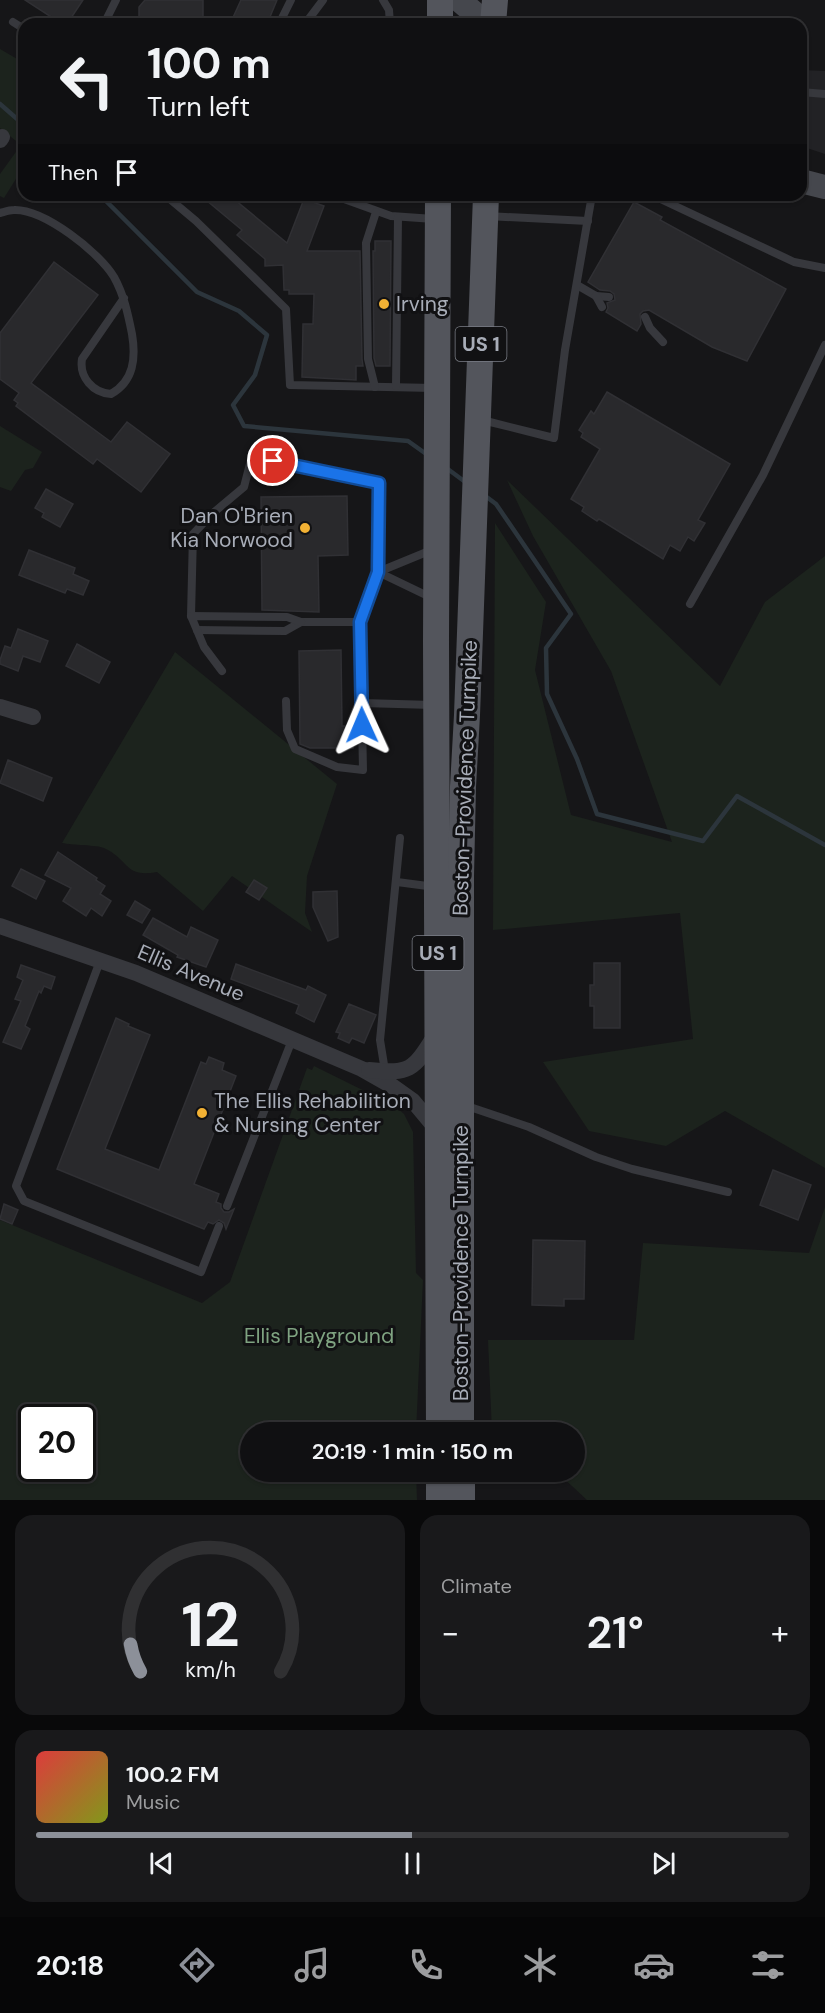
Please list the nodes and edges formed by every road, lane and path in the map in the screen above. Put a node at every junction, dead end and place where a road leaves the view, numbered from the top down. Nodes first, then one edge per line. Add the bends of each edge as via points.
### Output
1 (116, 0) edge
2 (291, 0) edge
3 (323, 0) edge
4 (383, 0) edge
5 (440, 0) edge
6 (459, 0) edge
7 (495, 0) edge
8 (107, 18) edge
9 (282, 18) edge
10 (310, 18) edge
11 (390, 18) edge
12 (440, 18) edge
13 (481, 18) edge
14 (494, 18) edge
15 (13, 22) dead end
16 (18, 25) edge
17 (807, 92) edge
18 (825, 94) edge
19 (807, 182) edge
20 (825, 187) edge
21 (172, 201) edge
22 (348, 201) edge
23 (591, 201) edge
24 (665, 201) edge
25 (486, 206) edge
26 (437, 207) edge
27 (376, 212) junction
28 (0, 213) edge
29 (398, 218) junction
30 (588, 221) junction
31 (825, 268) edge
32 (577, 285) junction
33 (596, 296) junction
34 (609, 297) dead end
35 (124, 298) junction
36 (603, 307) dead end
37 (645, 317) dead end
38 (638, 328) dead end
39 (650, 328) junction
40 (663, 342) dead end
41 (825, 345) edge
42 (396, 386) junction
43 (375, 387) junction
44 (437, 388) junction
45 (478, 419) junction
46 (437, 547) junction
47 (378, 572) junction
48 (436, 600) junction
49 (690, 604) dead end
50 (191, 615) junction
51 (301, 622) junction
52 (360, 622) junction
53 (197, 630) junction
54 (222, 671) dead end
55 (286, 701) dead end
56 (362, 703) junction
57 (436, 705) junction
58 (0, 707) edge
59 (33, 717) dead end
60 (400, 838) dead end
61 (397, 882) junction
62 (438, 887) junction
63 (2, 932) edge
64 (100, 961) junction
65 (438, 1031) junction
66 (292, 1040) junction
67 (362, 1069) junction
68 (385, 1071) junction
69 (461, 1104) junction
70 (438, 1131) junction
71 (728, 1192) dead end
72 (227, 1206) dead end
73 (219, 1226) dead end
74 (439, 1422) edge
75 (461, 1422) edge
76 (439, 1482) edge
77 (462, 1482) edge
78 (439, 1500) edge
79 (462, 1500) edge

1 - 8 lane
2 - 9 lane
3 - 10 lane
4 - 11 lane
5 - 12 main road
6 - 13 main road
7 - 14 main road
15 - 16 lane
17 - 18 lane
19 - 20 main road
21 - 43 lane via 286,309 290,385
22 - 27 lane
23 - 30 lane
24 - 31 lane via 794,261
25 - 30 lane
25 - 45 main road, Boston-Providence Turnpike / US 1
26 - 29 lane
26 - 44 main road, Boston-Providence Turnpike / US 1
27 - 29 lane
27 - 43 lane via 366,243 368,359
28 - 35 lane via 15,210 42,217 68,233 93,252 113,276
29 - 42 lane
30 - 32 lane
32 - 33 lane
32 - 45 lane via 554,438
33 - 34 lane
33 - 36 lane
35 - 35 lane via 82,359 83,375 104,394 111,394 124,384 134,359
37 - 39 lane
38 - 39 lane
39 - 40 lane
41 - 49 lane via 763,475
42 - 43 lane
42 - 44 lane
44 - 46 main road, Boston-Providence Turnpike / US 1
45 - 69 main road, Boston-Providence Turnpike / US 1 via 462,798
46 - 47 lane
46 - 48 main road, Boston-Providence Turnpike / US 1
47 - 48 lane
47 - 50 lane via 379,483 252,456 243,486 193,534
47 - 52 lane
48 - 57 main road, Boston-Providence Turnpike / US 1
50 - 51 lane via 287,617
50 - 53 lane
51 - 52 lane
51 - 53 lane via 285,631
52 - 56 lane
53 - 54 lane
55 - 56 lane via 287,730 295,749 337,767 363,770
56 - 57 lane
57 - 62 main road, Boston-Providence Turnpike / US 1
58 - 59 street
60 - 61 lane
61 - 62 lane
61 - 68 lane via 380,1040
62 - 65 main road, Boston-Providence Turnpike / US 1
63 - 64 street, Ellis Avenue
64 - 66 street, Ellis Avenue
64 - 73 lane via 16,1186 24,1201 201,1272
65 - 68 street, Ellis Avenue via 411,1068
65 - 70 main road, Boston-Providence Turnpike / US 1
66 - 67 street, Ellis Avenue
66 - 72 lane
67 - 68 street, Ellis Avenue
67 - 70 street, Ellis Avenue via 413,1101
69 - 71 lane via 632,1169
69 - 75 main road, Boston-Providence Turnpike / US 1
70 - 74 main road, Boston-Providence Turnpike / US 1
76 - 78 main road
77 - 79 main road

